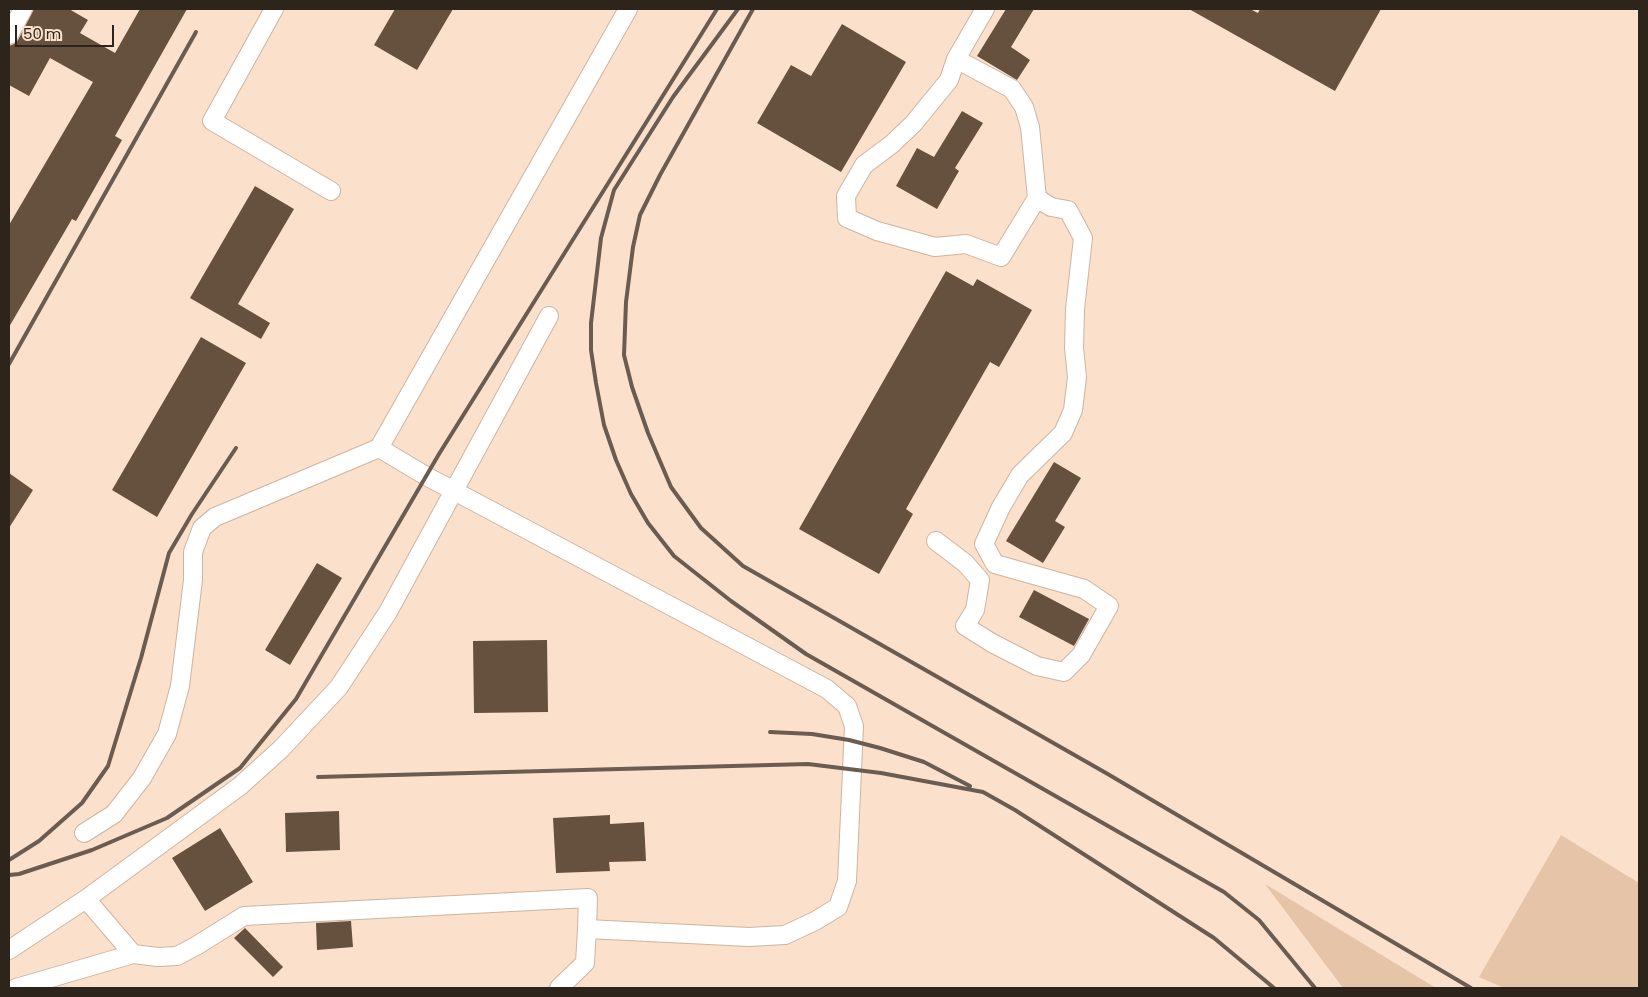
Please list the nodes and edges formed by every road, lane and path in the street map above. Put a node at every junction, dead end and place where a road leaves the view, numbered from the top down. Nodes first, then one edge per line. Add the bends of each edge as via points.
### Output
1 (23, 9) edge
2 (274, 9) edge
3 (628, 9) edge
4 (986, 9) edge
5 (9, 35) edge
6 (956, 60) junction
7 (332, 191) dead end
8 (1037, 198) junction
9 (549, 316) dead end
10 (379, 448) junction
11 (454, 491) junction
12 (936, 541) dead end
13 (995, 564) junction
14 (980, 580) junction
15 (84, 833) dead end
16 (86, 899) junction
17 (587, 929) junction
18 (9, 950) edge
19 (132, 954) junction
20 (16, 988) edge
21 (559, 988) edge

1 - 5 lane
2 - 7 lane via 212,121
3 - 10 lane
4 - 6 lane
6 - 8 lane via 1012,89 1024,107 1030,127
6 - 8 lane via 949,80 913,124 864,165 846,196 847,218 877,231 935,248 966,244 1001,257
8 - 13 lane via 1051,207 1068,210 1083,238 1075,309 1077,377 1073,410 1063,433 1020,475 984,544
9 - 11 lane
10 - 11 lane
10 - 15 lane via 215,517 202,528 194,552 180,686 167,734 142,778 114,814
11 - 16 lane via 388,612 339,687 240,786
11 - 17 lane via 827,689 846,706 854,726 847,881 838,907 785,936
12 - 14 lane via 965,563
13 - 14 lane
13 - 14 lane via 1084,589 1109,606 1081,655 1064,672 1037,666 965,626 975,610
16 - 18 lane
16 - 19 lane
17 - 19 lane via 588,898 274,914 244,916 177,956
17 - 21 lane via 585,963
19 - 20 lane

